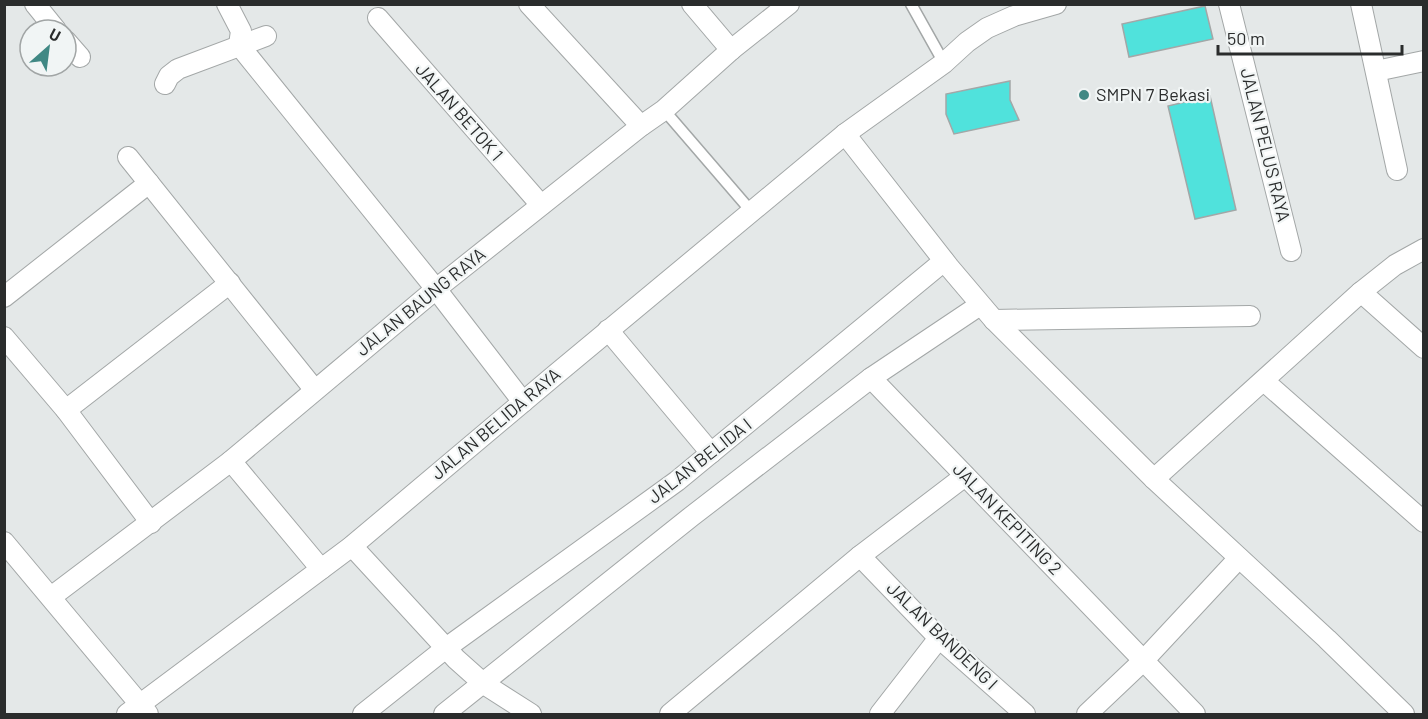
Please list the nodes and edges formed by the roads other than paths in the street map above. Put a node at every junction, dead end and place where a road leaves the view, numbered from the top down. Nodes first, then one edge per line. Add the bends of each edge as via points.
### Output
1 (35, 4) edge
2 (227, 4) edge
3 (529, 4) edge
4 (692, 4) edge
5 (789, 4) edge
6 (911, 4) edge
7 (1056, 4) edge
8 (1229, 4) edge
9 (1361, 4) edge
10 (47, 18) edge
11 (378, 18) dead end
12 (266, 36) dead end
13 (239, 45) junction
14 (730, 50) junction
15 (78, 55) edge
16 (80, 57) dead end
17 (1424, 62) edge
18 (944, 63) junction
19 (1376, 71) junction
20 (165, 84) dead end
21 (664, 110) junction
22 (641, 126) junction
23 (845, 134) junction
24 (128, 157) dead end
25 (1397, 170) dead end
26 (149, 183) junction
27 (541, 205) junction
28 (751, 211) junction
29 (1424, 249) edge
30 (1292, 252) dead end
31 (946, 264) junction
32 (230, 283) junction
33 (436, 289) junction
34 (1361, 292) junction
35 (4, 297) edge
36 (977, 302) junction
37 (1250, 316) dead end
38 (994, 320) junction
39 (608, 330) junction
40 (4, 337) edge
41 (1424, 348) edge
42 (871, 378) junction
43 (1264, 381) junction
44 (314, 389) junction
45 (523, 402) junction
46 (66, 410) junction
47 (711, 453) junction
48 (231, 461) junction
49 (965, 476) junction
50 (1154, 479) junction
51 (1424, 522) edge
52 (152, 523) junction
53 (4, 542) edge
54 (352, 546) junction
55 (860, 556) junction
56 (1239, 558) junction
57 (321, 569) junction
58 (51, 597) junction
59 (939, 638) junction
60 (457, 659) junction
61 (1144, 660) junction
62 (484, 684) junction
63 (139, 711) edge
64 (879, 713) edge
65 (363, 714) edge
66 (444, 714) edge
67 (531, 714) edge
68 (670, 714) edge
69 (1025, 714) edge
70 (1087, 714) edge
71 (1195, 714) edge
72 (1404, 714) edge

1 - 10 street
2 - 13 street via 241,31
3 - 22 street
4 - 14 street
5 - 14 street, JALAN BAUNG RAYA
6 - 18 lane
7 - 18 street, JALAN BELIDA RAYA via 987,28
8 - 30 street, JALAN PELUS RAYA
9 - 19 street
11 - 27 street, JALAN BETOK 1
12 - 13 street
13 - 20 street via 178,69
13 - 33 street
14 - 21 street, JALAN BAUNG RAYA
15 - 16 street
17 - 19 street
18 - 23 street, JALAN BELIDA RAYA
19 - 25 street
21 - 22 street, JALAN BAUNG RAYA
21 - 28 lane
22 - 27 street, JALAN BAUNG RAYA
23 - 28 street, JALAN BELIDA RAYA
23 - 31 street
24 - 26 street
26 - 32 street
26 - 35 street
27 - 33 street, JALAN BAUNG RAYA
28 - 39 street, JALAN BELIDA RAYA
29 - 34 street via 1395,265
31 - 36 street
31 - 47 street, JALAN BELIDA I
32 - 44 street
32 - 46 street
33 - 44 street, JALAN BAUNG RAYA
33 - 45 street
34 - 41 street
34 - 43 street
36 - 38 street
36 - 42 street
37 - 38 street
38 - 50 street
39 - 45 street, JALAN BELIDA RAYA
39 - 47 street
40 - 46 street
42 - 49 street, JALAN KEPITING 2
42 - 62 street
43 - 50 street
43 - 51 street
44 - 48 street, JALAN BAUNG RAYA
45 - 54 street, JALAN BELIDA RAYA
46 - 52 street
47 - 60 street, JALAN BELIDA I
48 - 52 street, JALAN BAUNG RAYA
48 - 57 street
49 - 55 street
49 - 61 street, JALAN KEPITING 2
50 - 56 street
52 - 58 street, JALAN BAUNG RAYA
53 - 58 street
54 - 57 street, JALAN BELIDA RAYA
54 - 60 street
55 - 59 street, JALAN BANDENG I
55 - 68 street
56 - 61 street
56 - 72 street
57 - 63 street, JALAN BELIDA RAYA
58 - 63 street
59 - 64 street
59 - 69 street, JALAN BANDENG I
60 - 62 street
60 - 65 street, JALAN BELIDA I
61 - 70 street
61 - 71 street, JALAN KEPITING 2
62 - 66 street
62 - 67 street

